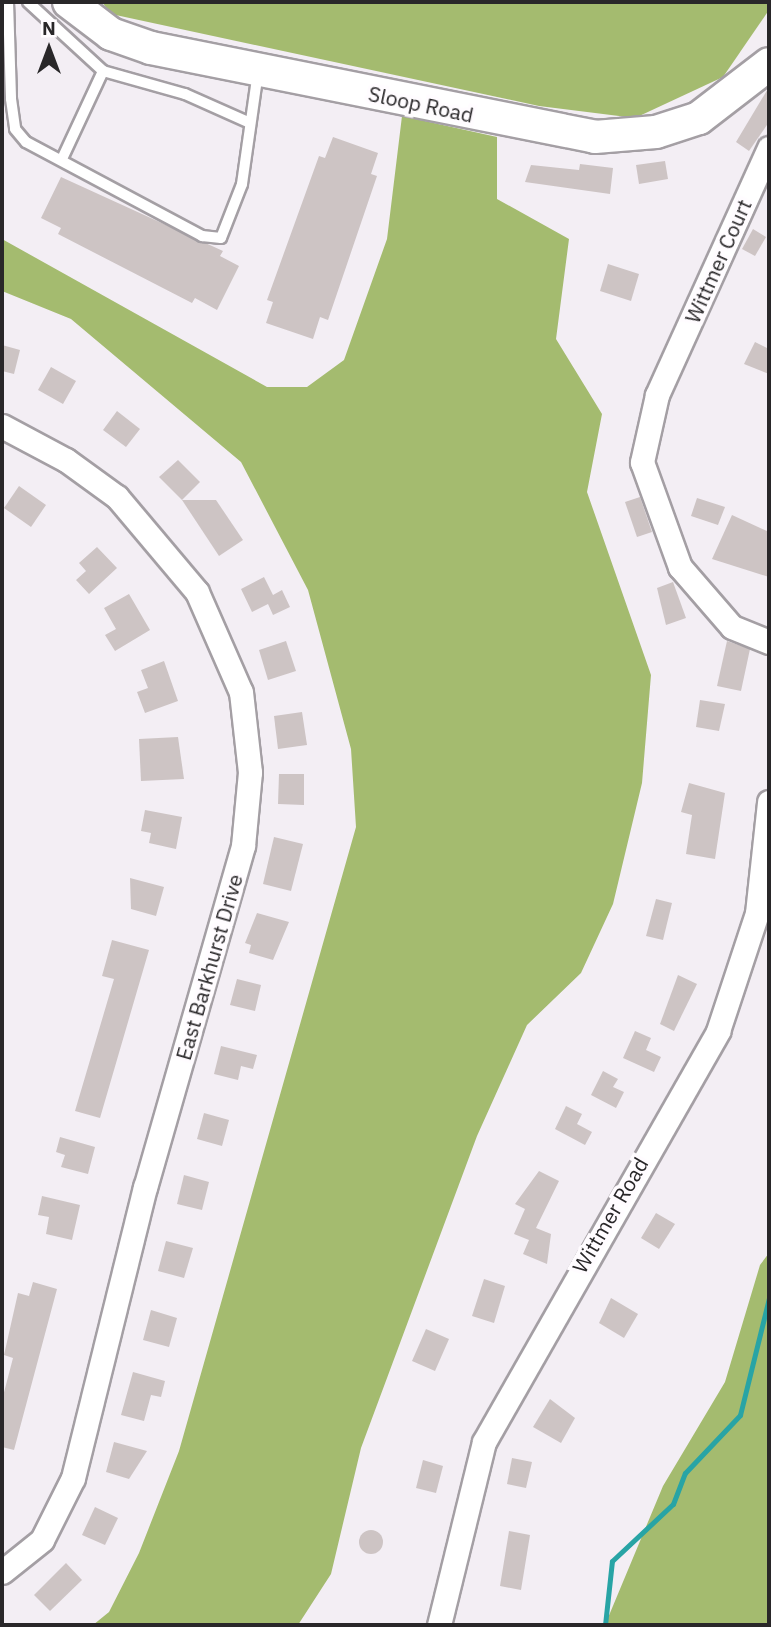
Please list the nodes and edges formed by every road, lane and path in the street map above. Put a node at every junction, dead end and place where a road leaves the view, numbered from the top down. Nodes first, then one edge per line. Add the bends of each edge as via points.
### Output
1 (8, 2) edge
2 (28, 2) edge
3 (69, 2) edge
4 (769, 64) edge
5 (258, 70) junction
6 (103, 71) junction
7 (250, 123) junction
8 (769, 148) edge
9 (62, 159) junction
10 (2, 426) edge
11 (769, 642) edge
12 (769, 802) edge
13 (2, 1572) edge
14 (439, 1625) edge

1 - 9 lane via 15,129 45,156
2 - 6 lane
3 - 5 street, Sloop Road via 129,42
4 - 5 street, Sloop Road via 699,118 656,132 595,136
5 - 7 lane
6 - 7 lane via 185,94
6 - 9 lane
7 - 9 lane via 242,184 221,238 174,222
8 - 11 street, Wittmer Court via 649,418 644,480 680,567 732,627
10 - 13 street, East Barkhurst Drive via 66,460 117,497 197,592 241,692 250,772 243,846 145,1187 73,1478 41,1540
12 - 14 street, Wittmer Road via 757,913 722,1022 484,1442

